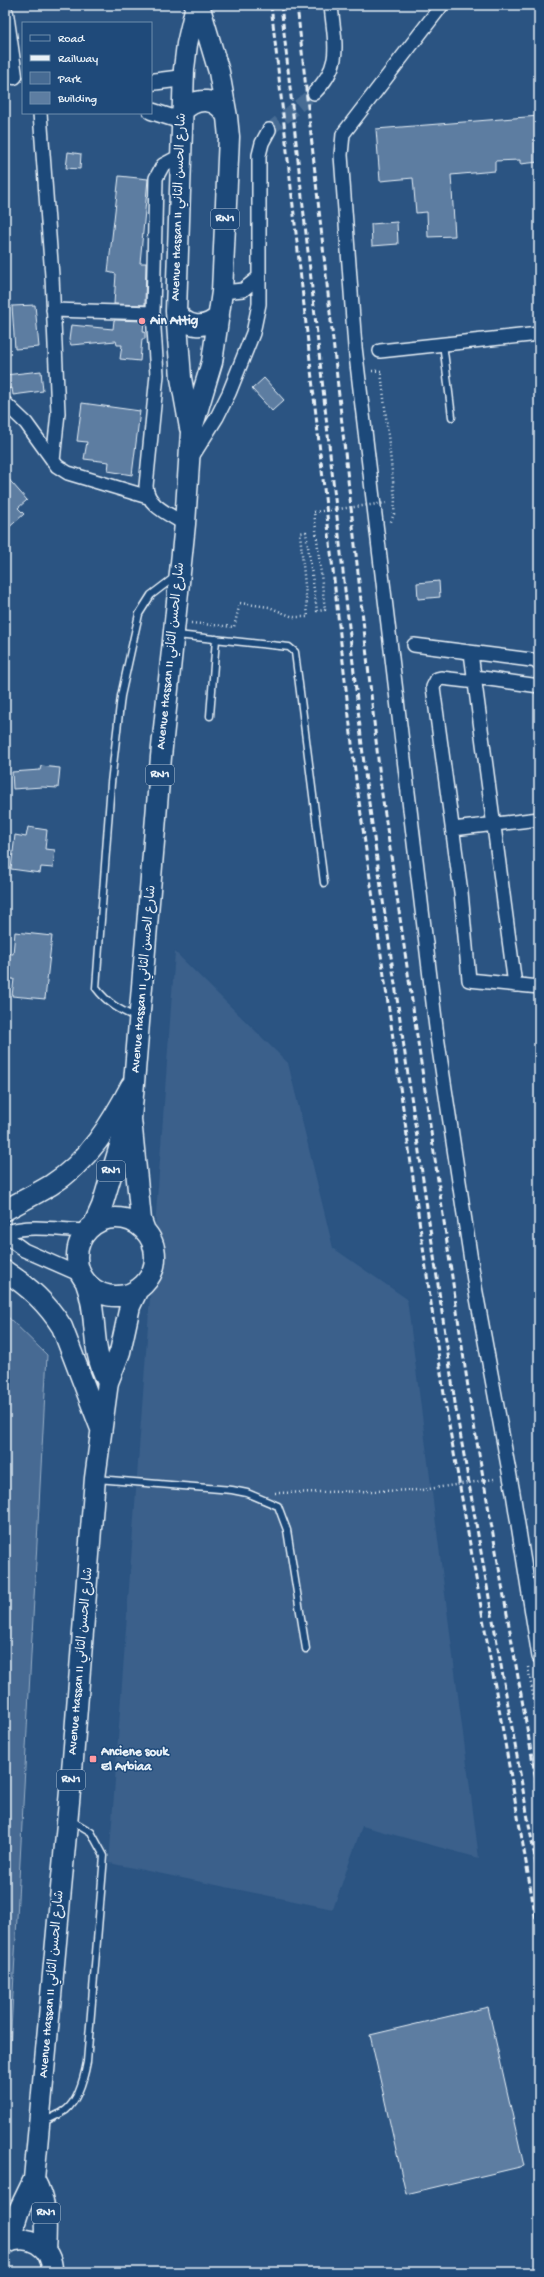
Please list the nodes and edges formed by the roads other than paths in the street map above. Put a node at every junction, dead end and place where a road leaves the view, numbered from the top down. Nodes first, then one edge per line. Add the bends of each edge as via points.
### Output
1 (196, 5) edge
2 (199, 5) edge
3 (330, 5) edge
4 (442, 5) edge
5 (5, 13) edge
6 (14, 76) edge
7 (183, 78) junction
8 (152, 82) edge
9 (314, 93) tunnel mouth
10 (152, 111) edge
11 (40, 114) edge
12 (182, 116) junction
13 (227, 117) junction
14 (269, 130) tunnel mouth
15 (180, 156) junction
16 (259, 277) junction
17 (222, 292) junction
18 (53, 310) junction
19 (176, 311) junction
20 (153, 313) junction
21 (219, 316) junction
22 (539, 334) edge
23 (443, 343) junction
24 (380, 351) dead end
25 (5, 402) edge
26 (452, 417) dead end
27 (190, 432) junction
28 (53, 460) junction
29 (188, 463) junction
30 (148, 497) junction
31 (185, 524) junction
32 (180, 572) junction
33 (174, 628) junction
34 (216, 639) junction
35 (414, 645) dead end
36 (471, 653) junction
37 (539, 661) edge
38 (476, 680) junction
39 (539, 686) edge
40 (210, 716) dead end
41 (539, 819) edge
42 (494, 824) junction
43 (453, 829) junction
44 (324, 883) dead end
45 (515, 985) junction
46 (539, 987) edge
47 (140, 1019) junction
48 (135, 1077) junction
49 (131, 1119) junction
50 (5, 1210) edge
51 (90, 1227) junction
52 (146, 1231) junction
53 (5, 1232) edge
54 (5, 1236) edge
55 (5, 1271) edge
56 (84, 1279) junction
57 (138, 1289) junction
58 (108, 1382) junction
59 (101, 1432) junction
60 (96, 1478) junction
61 (306, 1650) dead end
62 (539, 1657) edge
63 (67, 1819) junction
64 (39, 2125) junction
65 (34, 2179) junction
66 (7, 2243) edge
67 (46, 2250) junction
68 (52, 2272) edge

1 - 7 main road, Avenue Hassan II شارع الحسن الثاني / RN1 via 187,44
2 - 13 main road, Avenue Hassan II شارع الحسن الثاني / RN1 via 219,72
3 - 9 street via 335,61 325,82
4 - 62 street via 343,134 341,155 355,347 437,1036 475,1287 513,1493
5 - 6 street
7 - 8 street
7 - 12 main road, Avenue Hassan II شارع الحسن الثاني / RN1
10 - 12 street
11 - 18 street
12 - 13 main road via 191,103 204,100 216,103
12 - 15 main road, Avenue Hassan II شارع الحسن الثاني / RN1
13 - 17 main road, Avenue Hassan II شارع الحسن الثاني / RN1 via 229,137
14 - 16 street via 259,155
15 - 19 main road, Avenue Hassan II شارع الحسن الثاني / RN1
15 - 20 street via 163,165 156,178
16 - 17 street via 243,290
16 - 29 street via 259,304 253,333 217,417
17 - 21 main road, Avenue Hassan II شارع الحسن الثاني / RN1
18 - 20 street
18 - 28 street via 58,413
19 - 21 main road via 184,320 194,325 208,324
19 - 27 main road, Avenue Hassan II شارع الحسن الثاني / RN1 via 181,378
20 - 30 street via 157,374 146,486
21 - 27 main road, Avenue Hassan II شارع الحسن الثاني / RN1 via 212,362
22 - 23 street
23 - 24 street
23 - 26 lane
25 - 28 street via 26,423
27 - 29 main road, Avenue Hassan II شارع الحسن الثاني / RN1
28 - 30 street via 68,473
29 - 31 main road, Avenue Hassan II شارع الحسن الثاني / RN1
30 - 31 street via 154,504
31 - 32 main road, Avenue Hassan II شارع الحسن الثاني / RN1
32 - 33 main road, Avenue Hassan II شارع الحسن الثاني / RN1
32 - 47 lane via 151,595 140,614 121,696 111,783 96,988 105,1000 117,1009
33 - 34 lane
33 - 47 main road, Avenue Hassan II شارع الحسن الثاني / RN1
34 - 40 lane
34 - 44 lane via 289,647 295,652
35 - 36 street
36 - 37 street
36 - 38 street
38 - 39 street
38 - 42 street
38 - 43 street via 441,678 437,679 433,687
41 - 42 street
42 - 43 street
42 - 45 street
43 - 45 street via 469,980
45 - 46 street
47 - 48 main road, Avenue Hassan II شارع الحسن الثاني / RN1
48 - 49 main road, Avenue Hassan II شارع الحسن الثاني / RN1
48 - 50 main road via 114,1118 78,1163 51,1185
49 - 51 main road, Avenue Hassan II شارع الحسن الثاني / RN1 via 103,1200
49 - 52 main road, Avenue Hassan II شارع الحسن الثاني / RN1 via 141,1220
51 - 52 main road via 102,1220 121,1218 130,1220
51 - 53 street via 36,1226
51 - 56 main road via 77,1247 77,1261
52 - 57 main road via 154,1247 154,1266 145,1283
54 - 56 street via 24,1250
55 - 59 main road via 37,1294 59,1322
56 - 57 main road via 102,1294 111,1296 130,1294
56 - 58 main road, Avenue Hassan II شارع الحسن الثاني / RN1 via 92,1302 96,1351
57 - 58 main road, Avenue Hassan II شارع الحسن الثاني / RN1 via 130,1306 120,1352
58 - 59 main road, Avenue Hassan II شارع الحسن الثاني / RN1
59 - 60 main road, Avenue Hassan II شارع الحسن الثاني / RN1
60 - 61 lane via 232,1490 247,1493 278,1506 288,1530
60 - 63 main road, Avenue Hassan II شارع الحسن الثاني / RN1
63 - 64 main road, Avenue Hassan II شارع الحسن الثاني / RN1
63 - 64 lane via 91,1832 104,1856 87,2062 85,2076 74,2100 66,2110
64 - 65 main road, Avenue Hassan II شارع الحسن الثاني / RN1
65 - 66 main road, Avenue Hassan II شارع الحسن الثاني / RN1
65 - 67 main road, Avenue Hassan II شارع الحسن الثاني / RN1 via 46,2212
66 - 67 main road via 29,2239
67 - 68 main road, Avenue Hassan II شارع الحسن الثاني via 50,2257

